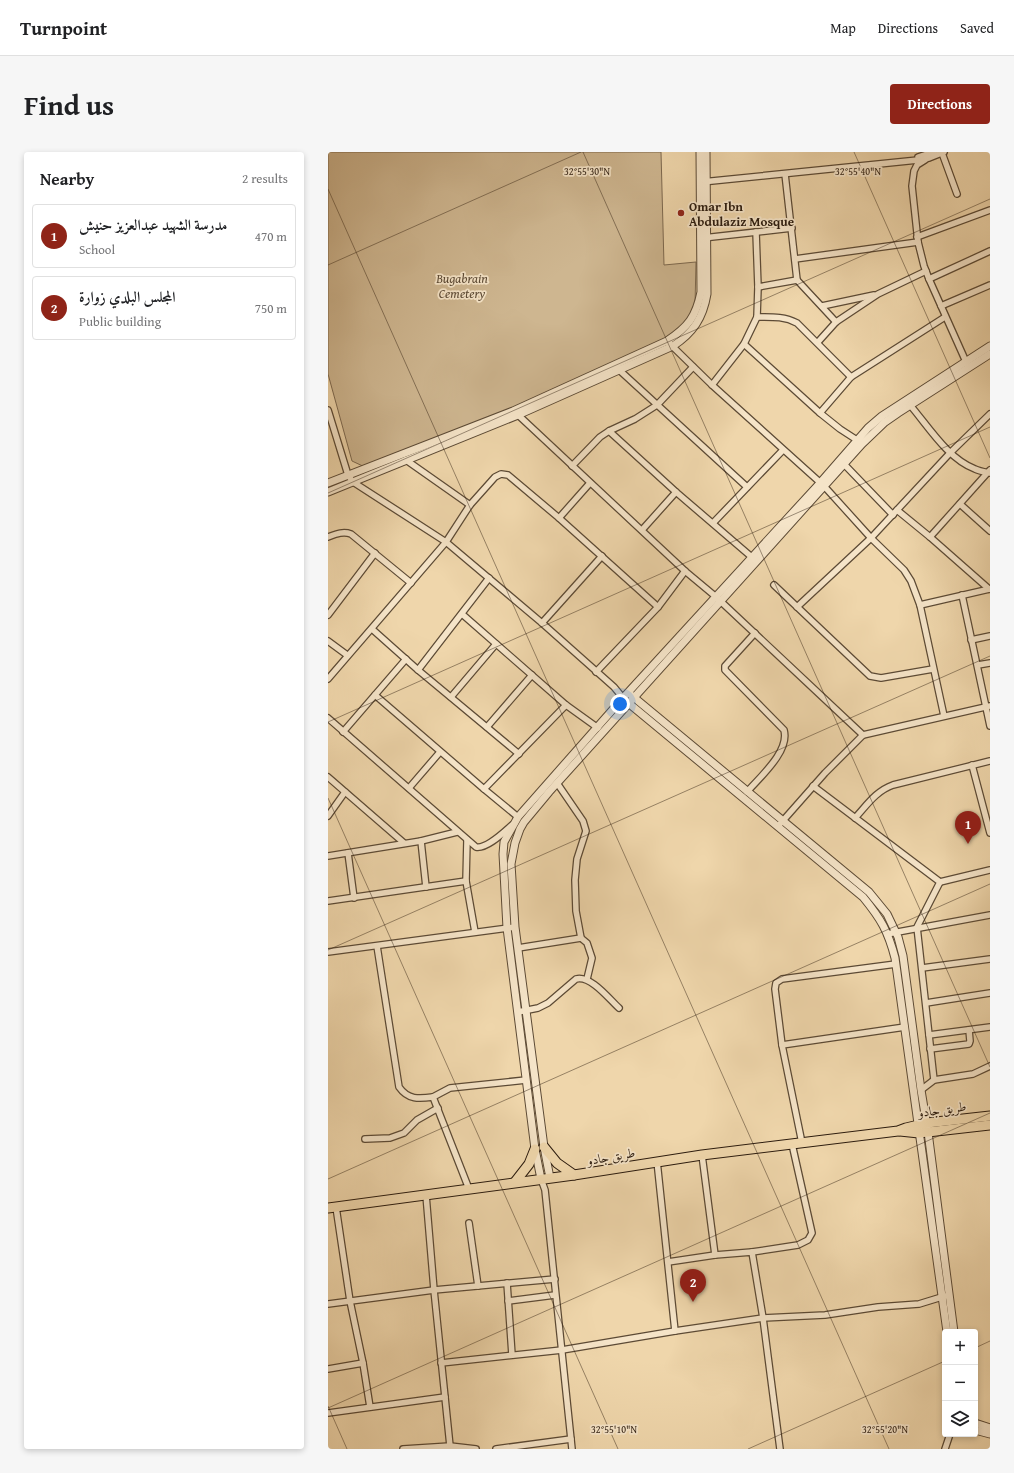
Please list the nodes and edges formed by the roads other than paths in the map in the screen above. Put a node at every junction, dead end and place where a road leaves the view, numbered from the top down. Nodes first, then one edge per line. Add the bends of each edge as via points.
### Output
1 (700, 152) edge
2 (706, 152) edge
3 (934, 152) edge
4 (943, 152) edge
5 (929, 158) junction
6 (908, 161) junction
7 (785, 174) junction
8 (703, 181) junction
9 (957, 194) dead end
10 (990, 210) edge
11 (792, 228) junction
12 (756, 232) junction
13 (704, 238) junction
14 (918, 239) junction
15 (990, 251) edge
16 (795, 259) junction
17 (926, 271) junction
18 (929, 279) junction
19 (797, 280) junction
20 (990, 285) edge
21 (758, 287) junction
22 (878, 294) junction
23 (822, 306) junction
24 (941, 306) junction
25 (757, 317) junction
26 (945, 317) junction
27 (836, 322) junction
28 (818, 342) junction
29 (670, 344) junction
30 (744, 344) junction
31 (990, 346) edge
32 (990, 354) edge
33 (968, 364) junction
34 (693, 367) junction
35 (617, 368) junction
36 (851, 377) junction
37 (712, 385) junction
38 (657, 405) junction
39 (910, 405) junction
40 (515, 413) junction
41 (820, 413) junction
42 (328, 414) edge
43 (990, 414) edge
44 (609, 431) junction
45 (860, 442) junction
46 (783, 450) junction
47 (950, 453) junction
48 (406, 460) junction
49 (842, 462) junction
50 (572, 466) junction
51 (989, 472) edge
52 (348, 475) junction
53 (353, 482) junction
54 (328, 483) edge
55 (590, 483) junction
56 (822, 484) junction
57 (747, 487) junction
58 (328, 492) edge
59 (676, 492) junction
60 (960, 504) junction
61 (470, 505) junction
62 (895, 513) junction
63 (559, 518) junction
64 (714, 523) junction
65 (642, 530) junction
66 (990, 531) edge
67 (930, 537) junction
68 (328, 538) edge
69 (871, 538) junction
70 (446, 542) junction
71 (375, 553) junction
72 (602, 556) junction
73 (754, 559) junction
74 (684, 571) junction
75 (489, 578) junction
76 (411, 583) junction
77 (774, 585) dead end
78 (990, 589) edge
79 (962, 596) junction
80 (718, 599) junction
81 (920, 605) junction
82 (658, 606) junction
83 (797, 607) junction
84 (462, 614) junction
85 (328, 615) edge
86 (542, 623) junction
87 (372, 629) junction
88 (755, 633) junction
89 (990, 636) edge
90 (971, 640) junction
91 (328, 641) edge
92 (496, 644) junction
93 (347, 656) junction
94 (406, 659) junction
95 (990, 663) edge
96 (978, 665) junction
97 (933, 669) junction
98 (418, 670) junction
99 (596, 672) junction
100 (532, 675) junction
101 (328, 679) edge
102 (375, 695) junction
103 (629, 696) junction
104 (451, 697) junction
105 (566, 704) junction
106 (629, 704) junction
107 (988, 707) edge
108 (944, 716) junction
109 (328, 718) edge
110 (990, 726) edge
111 (487, 727) junction
112 (598, 728) junction
113 (343, 732) junction
114 (863, 735) junction
115 (440, 752) junction
116 (519, 754) junction
117 (990, 761) edge
118 (972, 765) junction
119 (328, 777) edge
120 (557, 783) junction
121 (813, 786) junction
122 (409, 788) junction
123 (484, 789) junction
124 (345, 792) junction
125 (747, 792) junction
126 (987, 810) edge
127 (328, 816) edge
128 (518, 817) junction
129 (855, 818) junction
130 (780, 824) junction
131 (513, 825) junction
132 (457, 832) junction
133 (990, 833) edge
134 (467, 840) junction
135 (421, 841) junction
136 (404, 843) junction
137 (348, 854) junction
138 (328, 856) edge
139 (990, 870) edge
140 (466, 881) junction
141 (940, 882) junction
142 (426, 887) junction
143 (354, 898) junction
144 (328, 901) edge
145 (990, 915) edge
146 (515, 927) junction
147 (917, 927) junction
148 (507, 928) junction
149 (474, 932) junction
150 (896, 932) junction
151 (887, 934) junction
152 (581, 938) junction
153 (376, 946) junction
154 (518, 948) junction
155 (328, 952) edge
156 (990, 959) edge
157 (896, 964) junction
158 (922, 968) junction
159 (587, 979) junction
160 (990, 993) edge
161 (926, 1003) junction
162 (619, 1008) dead end
163 (526, 1011) junction
164 (518, 1012) junction
165 (905, 1027) junction
166 (990, 1027) edge
167 (969, 1030) junction
168 (929, 1035) junction
169 (782, 1044) junction
170 (930, 1049) junction
171 (990, 1066) edge
172 (526, 1080) junction
173 (934, 1080) junction
174 (921, 1090) junction
175 (433, 1097) junction
176 (438, 1108) junction
177 (990, 1116) edge
178 (990, 1124) edge
179 (923, 1128) junction
180 (364, 1139) dead end
181 (802, 1143) junction
182 (792, 1144) junction
183 (544, 1147) junction
184 (535, 1149) junction
185 (702, 1155) junction
186 (657, 1161) junction
187 (574, 1175) junction
188 (545, 1179) junction
189 (515, 1182) junction
190 (469, 1189) junction
191 (545, 1190) junction
192 (426, 1195) junction
193 (332, 1207) edge
194 (469, 1223) dead end
195 (752, 1252) junction
196 (715, 1255) junction
197 (668, 1262) junction
198 (555, 1279) junction
199 (507, 1283) junction
200 (478, 1286) junction
201 (434, 1290) junction
202 (555, 1295) junction
203 (946, 1296) junction
204 (508, 1301) junction
205 (350, 1302) junction
206 (328, 1304) edge
207 (763, 1318) junction
208 (947, 1329) edge
209 (953, 1329) edge
210 (675, 1331) junction
211 (562, 1350) junction
212 (512, 1355) junction
213 (363, 1363) junction
214 (441, 1363) junction
215 (328, 1369) edge
216 (445, 1397) junction
217 (370, 1407) junction
218 (328, 1413) edge
219 (978, 1425) edge
220 (978, 1431) edge
221 (990, 1433) edge
222 (949, 1437) edge
223 (571, 1440) junction
224 (450, 1446) junction
225 (403, 1449) edge
226 (476, 1449) edge
227 (496, 1449) edge
228 (572, 1449) edge
229 (780, 1449) edge
230 (945, 1449) edge

1 - 8 street
2 - 8 street
3 - 6 street
4 - 5 street
4 - 9 street
5 - 6 street
5 - 14 street via 917,166 912,178
6 - 7 street
7 - 8 street
7 - 11 street
8 - 13 street
10 - 14 street
11 - 12 street
11 - 16 street
12 - 13 street
12 - 21 street
13 - 29 street via 698,305 694,317
14 - 16 street
14 - 17 street
15 - 18 street
16 - 19 street
17 - 18 street
17 - 22 street
18 - 24 street
19 - 21 street
19 - 23 street
20 - 24 street
21 - 25 street
22 - 23 street
22 - 27 street
23 - 27 street
24 - 26 street
25 - 28 street via 788,318 797,322
25 - 30 street
26 - 33 street
26 - 36 street
27 - 28 street
28 - 36 street
29 - 34 street
29 - 35 street
30 - 37 street
30 - 41 street
31 - 33 street
32 - 33 street
33 - 39 street
33 - 45 street via 882,416 868,428
34 - 37 street
34 - 38 street
35 - 38 street
35 - 40 street
36 - 41 street
37 - 46 street
38 - 44 street via 636,419
38 - 57 street
39 - 45 street
39 - 47 street
40 - 48 street
40 - 50 street
40 - 52 street
41 - 45 street
42 - 52 street
43 - 47 street
44 - 50 street
44 - 59 street
45 - 49 street
46 - 56 street
46 - 57 street
47 - 51 street via 976,470
47 - 62 street
48 - 53 street
48 - 61 street
49 - 56 street
49 - 62 street
50 - 55 street
51 - 60 street
52 - 53 street
52 - 54 street
53 - 58 street
53 - 70 street
55 - 63 street
55 - 65 street
56 - 69 street
56 - 73 street
57 - 64 street
59 - 64 street
59 - 65 street
60 - 66 street
60 - 67 street
61 - 63 street via 495,476 508,475
61 - 70 street
62 - 67 street
62 - 69 street
63 - 72 street
64 - 73 street
65 - 74 street
67 - 78 street
68 - 71 street via 346,532
69 - 81 street via 904,570
69 - 83 street
70 - 75 street
70 - 76 street
71 - 76 street
71 - 85 street
72 - 82 street
72 - 86 street
73 - 80 street
74 - 80 street
74 - 82 street
75 - 84 street
75 - 86 street
76 - 87 street
77 - 83 street
78 - 79 street
79 - 81 street
79 - 90 street
80 - 88 street
80 - 103 street
81 - 97 street
82 - 99 street
83 - 97 street via 870,676 881,678
84 - 92 street
84 - 98 street
86 - 99 street
87 - 93 street
87 - 94 street
88 - 114 street
88 - 125 street via 725,666 725,670 784,730 785,741 776,759
89 - 90 street
90 - 96 street
91 - 93 street
92 - 100 street
92 - 104 street
93 - 101 street
94 - 98 street
94 - 102 street
95 - 96 street
96 - 107 street
97 - 108 street
98 - 104 street
99 - 103 street
100 - 105 street
100 - 111 street
102 - 113 street
102 - 115 street
103 - 106 street
103 - 112 street
103 - 125 street
104 - 111 street
105 - 112 street
105 - 116 street
106 - 120 street
106 - 130 street
107 - 108 street
107 - 110 street
108 - 114 street
109 - 113 street
111 - 116 street
112 - 128 street
113 - 122 street
114 - 121 street
115 - 122 street
115 - 123 street
116 - 123 street
117 - 118 street
118 - 126 street
118 - 129 street via 884,788
119 - 124 street
120 - 146 street via 524,822 515,843 511,864
120 - 152 street via 583,821 586,831 577,859 575,880 576,910
121 - 129 street
121 - 130 street
122 - 132 street
123 - 128 street
124 - 127 street
124 - 136 street
125 - 130 street
126 - 133 street
128 - 131 street
129 - 141 street
130 - 150 street via 869,892 887,914
130 - 151 street via 863,897 880,918
131 - 134 street via 481,848
131 - 148 street via 504,842 503,854
132 - 134 street
132 - 135 street
134 - 140 street
135 - 136 street
135 - 142 street
136 - 137 street
137 - 138 street
137 - 143 street
139 - 141 street
140 - 142 street
140 - 149 street
141 - 147 street
142 - 143 street
143 - 144 street
145 - 147 street
146 - 148 street
146 - 154 street
147 - 150 street
147 - 158 street
148 - 149 street
148 - 164 street
149 - 153 street
150 - 151 street
150 - 174 street via 903,956
151 - 157 street
152 - 154 street
152 - 159 street via 587,943 592,958
153 - 155 street
153 - 175 street via 399,1087 409,1096 418,1099
154 - 163 street
156 - 158 street
157 - 165 street
157 - 169 street via 782,979 776,983
158 - 161 street
159 - 162 street
159 - 163 street via 576,979 548,1003
160 - 161 street
161 - 168 street
163 - 164 street
163 - 183 street
164 - 172 street
165 - 169 street
165 - 179 street
166 - 167 street
167 - 168 street
167 - 170 street via 969,1044
168 - 170 street
169 - 181 street
170 - 173 street
171 - 173 street via 973,1074
172 - 175 street via 450,1088
172 - 184 street
173 - 174 street
174 - 179 street
175 - 176 street
176 - 180 street via 416,1120 404,1133 390,1138
176 - 190 street
177 - 179 highway, طريق جادو
178 - 179 highway, طريق جادو
179 - 181 highway, طريق جادو
179 - 203 street
181 - 182 highway, طريق جادو
182 - 185 highway, طريق جادو
182 - 195 street via 812,1233 808,1240 798,1245
183 - 187 highway via 557,1164
183 - 188 street
184 - 188 street
184 - 189 highway via 529,1164
185 - 186 highway, طريق جادو
185 - 196 street
186 - 187 highway, طريق جادو
186 - 197 street
187 - 188 highway, طريق جادو
188 - 189 highway, طريق جادو
188 - 191 street
188 - 191 street
189 - 190 highway, طريق جادو
190 - 192 highway, طريق جادو
191 - 198 street
192 - 193 highway, طريق جادو
192 - 201 street
193 - 205 street
194 - 200 street
195 - 196 street
195 - 207 street
196 - 197 street
197 - 210 street
198 - 199 street
198 - 202 street
199 - 200 street
199 - 204 street
200 - 201 street
201 - 205 street
201 - 214 street
202 - 204 street
202 - 211 street
203 - 207 street via 919,1304 811,1316
203 - 208 street
203 - 209 street
204 - 212 street
205 - 206 street
205 - 213 street
207 - 210 street
207 - 229 street
210 - 211 street
211 - 212 street
211 - 223 street
212 - 214 street
213 - 215 street
213 - 217 street
214 - 216 street
216 - 217 street
216 - 224 street
217 - 218 street
219 - 221 street
220 - 221 street
222 - 230 street
223 - 227 street
223 - 228 street
224 - 225 street
224 - 226 street

